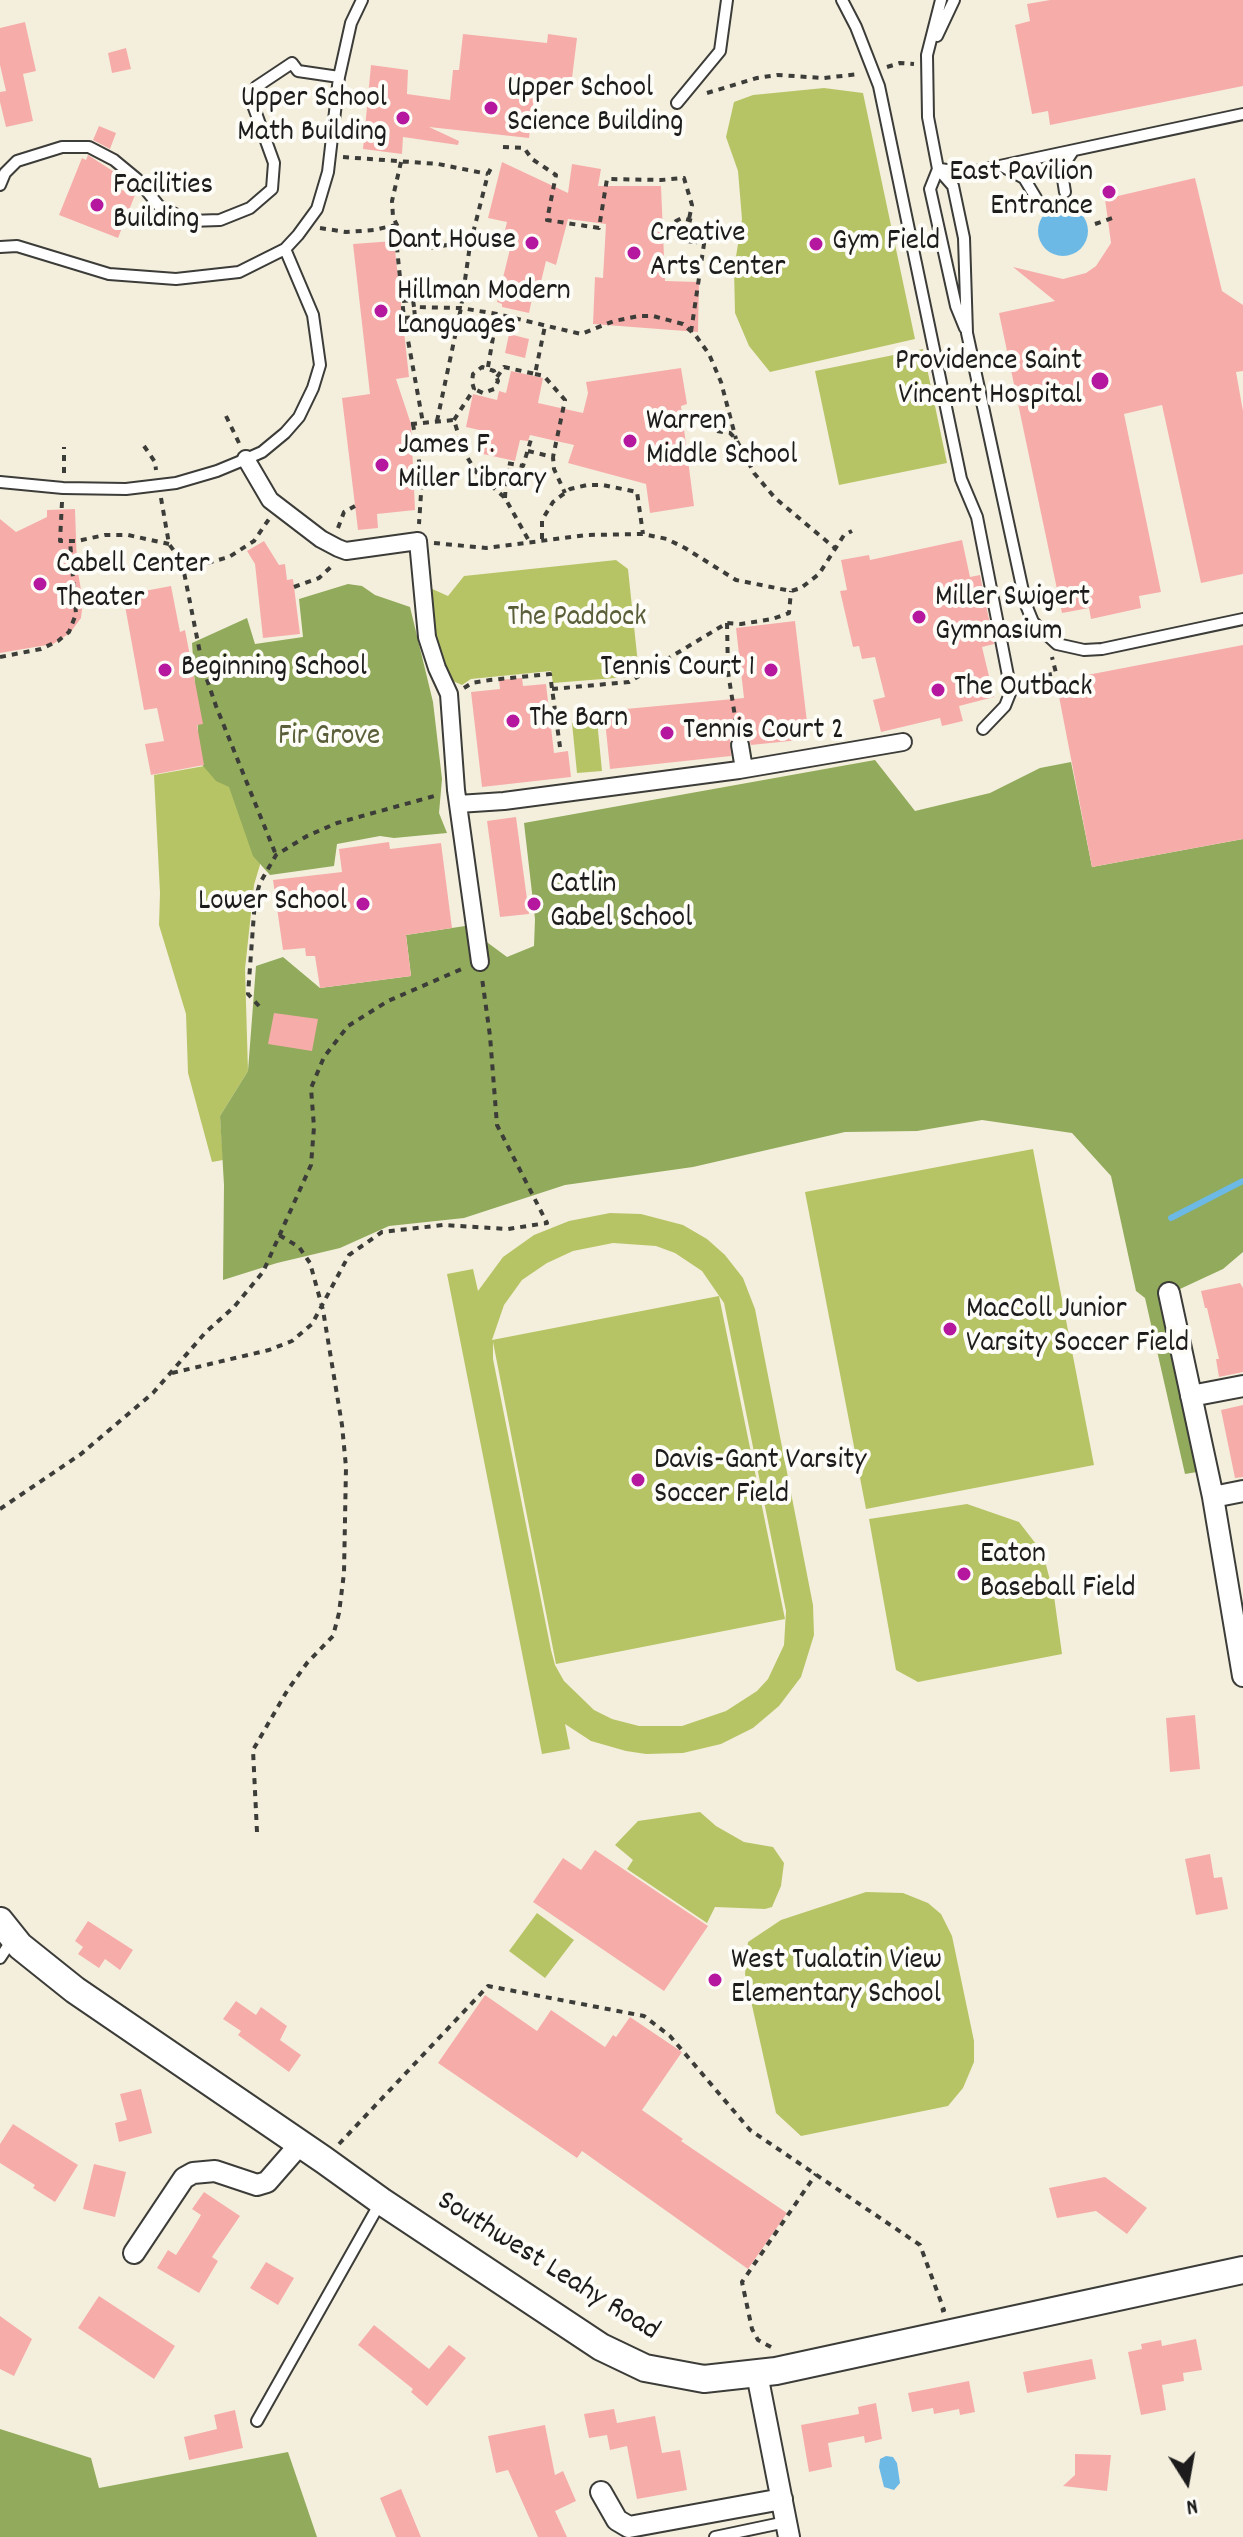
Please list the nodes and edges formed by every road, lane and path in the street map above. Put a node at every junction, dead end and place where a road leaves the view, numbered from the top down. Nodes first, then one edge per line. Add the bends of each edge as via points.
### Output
1 (362, 0) edge
2 (727, 0) edge
3 (842, 0) edge
4 (941, 0) edge
5 (954, 0) edge
6 (939, 22) junction
7 (926, 60) junction
8 (873, 71) junction
9 (339, 77) junction
10 (689, 88) junction
11 (677, 103) dead end
12 (1243, 114) edge
13 (503, 147) dead end
14 (1073, 151) junction
15 (329, 156) junction
16 (401, 162) junction
17 (493, 164) dead end
18 (1002, 166) junction
19 (938, 169) junction
20 (488, 174) junction
21 (0, 185) edge
22 (1065, 192) dead end
23 (1036, 198) dead end
24 (1115, 217) dead end
25 (689, 219) junction
26 (307, 223) junction
27 (1095, 224) dead end
28 (396, 225) junction
29 (405, 237) junction
30 (696, 242) junction
31 (470, 245) junction
32 (0, 247) edge
33 (285, 249) junction
34 (402, 301) junction
35 (414, 307) junction
36 (461, 308) junction
37 (497, 314) junction
38 (404, 318) junction
39 (545, 326) junction
40 (691, 332) junction
41 (967, 333) junction
42 (488, 368) junction
43 (535, 374) junction
44 (497, 377) junction
45 (474, 389) junction
46 (226, 416) dead end
47 (454, 420) junction
48 (437, 421) junction
49 (423, 423) junction
50 (717, 431) dead end
51 (532, 436) dead end
52 (736, 439) junction
53 (144, 446) dead end
54 (64, 447) dead end
55 (528, 451) junction
56 (553, 457) junction
57 (246, 459) junction
58 (0, 482) edge
59 (158, 485) junction
60 (63, 488) junction
61 (565, 493) junction
62 (505, 498) junction
63 (270, 500) junction
64 (355, 506) dead end
65 (62, 510) dead end
66 (852, 531) dead end
67 (643, 534) junction
68 (542, 539) junction
69 (70, 541) junction
70 (418, 541) junction
71 (529, 541) junction
72 (169, 544) junction
73 (338, 548) junction
74 (836, 549) junction
75 (182, 562) junction
76 (294, 587) dead end
77 (791, 591) junction
78 (1243, 619) edge
79 (727, 623) junction
80 (1043, 634) junction
81 (0, 657) edge
82 (465, 687) dead end
83 (552, 689) junction
84 (1005, 706) junction
85 (741, 726) dead end
86 (983, 729) dead end
87 (903, 742) dead end
88 (740, 745) dead end
89 (560, 747) dead end
90 (744, 769) junction
91 (457, 797) junction
92 (276, 855) junction
93 (480, 962) junction
94 (259, 1006) dead end
95 (279, 1235) junction
96 (1169, 1293) dead end
97 (321, 1304) junction
98 (172, 1373) junction
99 (1243, 1386) edge
100 (1191, 1396) junction
101 (1243, 1491) edge
102 (1213, 1497) junction
103 (0, 1509) edge
104 (1243, 1676) edge
105 (257, 1832) dead end
106 (4, 1939) edge
107 (301, 2143) junction
108 (324, 2160) junction
109 (816, 2174) junction
110 (381, 2201) junction
111 (134, 2253) dead end
112 (1243, 2270) edge
113 (933, 2312) dead end
114 (785, 2344) dead end
115 (768, 2364) junction
116 (257, 2421) dead end
117 (601, 2492) dead end
118 (782, 2499) junction
119 (787, 2530) edge
120 (715, 2537) edge

1 - 9 lane
2 - 10 lane via 720,51
3 - 8 lane
4 - 6 lane
5 - 6 lane
6 - 7 lane
7 - 8 path
7 - 19 lane
8 - 10 path via 824,78 777,75 706,93
8 - 84 lane via 961,479 977,517 1011,691
9 - 15 lane
9 - 21 lane via 298,71 292,63 256,87 253,105 274,163 272,189 250,208 220,220 189,221 159,206 137,179 89,147 62,147 17,161
10 - 11 lane
12 - 14 lane
13 - 25 path via 524,148 556,175 547,220 599,228 607,179 684,178 692,205
14 - 18 lane
14 - 22 lane via 1062,173
15 - 16 path
15 - 26 lane via 317,209
16 - 20 path
16 - 28 path via 392,201
17 - 20 path
18 - 19 lane via 967,173
18 - 23 lane via 1024,178
19 - 41 lane via 930,189
19 - 41 lane via 953,186 964,238
20 - 31 path
24 - 27 path
25 - 30 path via 696,226
25 - 30 path via 676,221 673,234 678,240
26 - 28 path via 346,232
26 - 33 lane
28 - 29 path
29 - 31 path via 430,248
29 - 34 path via 397,248
30 - 40 path via 704,244
31 - 36 path
32 - 33 lane via 17,246 109,274 176,279 239,272
33 - 57 lane via 313,315 320,365 299,417 262,452
34 - 35 path via 413,300
34 - 38 path
35 - 36 path
35 - 38 path via 415,317
36 - 37 path
36 - 48 path
37 - 39 path
37 - 42 path
38 - 49 path
39 - 40 path via 581,334 614,321 653,316 683,324
39 - 43 path
40 - 52 path via 709,354 721,382
41 - 80 lane via 1026,605
42 - 44 path
42 - 45 path via 473,374
43 - 44 path via 504,367
43 - 56 path via 544,376 565,400
44 - 45 path via 491,392
45 - 47 path
46 - 57 path
47 - 48 path
47 - 62 path via 476,472
48 - 49 path
49 - 70 path via 412,424 422,479
50 - 52 path
51 - 55 path
52 - 74 path via 763,485
53 - 59 path via 155,462
54 - 60 path
55 - 56 path
55 - 62 path via 523,466 507,463
56 - 61 path
57 - 59 lane
57 - 63 street
58 - 60 lane
59 - 60 lane
59 - 72 path
61 - 67 path via 587,485 637,492
61 - 68 path via 542,520
62 - 71 path
63 - 73 street
63 - 75 path via 269,517 254,541 212,563 193,567
64 - 73 path via 340,520
65 - 69 path via 60,541
66 - 74 path
67 - 68 path
67 - 77 path via 676,544 736,580
68 - 71 path
69 - 72 path via 128,535
69 - 81 path via 76,614 69,632 41,649
70 - 71 path via 486,548
70 - 73 street
70 - 91 street via 427,637 449,694
72 - 75 path
73 - 76 path via 328,571
74 - 77 path via 819,574
75 - 92 path via 203,668
77 - 79 path via 789,613
78 - 80 lane via 1102,649 1066,648
79 - 83 path via 629,682
79 - 85 path via 728,672 736,723
80 - 84 path via 1035,643 1052,656 1056,673 1031,679 1027,699
82 - 83 path via 550,674
83 - 89 path
84 - 86 lane
87 - 90 street
88 - 90 street
90 - 91 street via 504,801
91 - 92 path via 337,823
91 - 93 street
92 - 94 path via 255,900 248,994
93 - 95 path via 388,1001 348,1026 324,1057 311,1088 311,1165
93 - 97 path via 497,1125 547,1223 382,1232 349,1255
95 - 97 path via 299,1247 310,1263
95 - 98 path via 263,1272
96 - 100 street
97 - 98 path via 312,1324 292,1341
97 - 105 path via 346,1467 344,1573 333,1636 287,1691 253,1750
98 - 103 path via 110,1431
99 - 100 street
100 - 102 street
101 - 102 street
102 - 104 street
106 - 107 street, Southwest Leahy Road
107 - 108 street, Southwest Leahy Road
107 - 111 street via 267,2182 257,2185 215,2171 184,2178
108 - 109 path via 488,1986 644,2016 670,2036 750,2130
108 - 110 street, Southwest Leahy Road
109 - 113 path via 920,2245 944,2310
109 - 115 path via 742,2282 752,2329
110 - 115 street, Southwest Leahy Road via 601,2347 645,2368 704,2379
110 - 116 lane
112 - 115 street, Southwest Leahy Road
114 - 115 path
115 - 118 street
117 - 118 street via 617,2520 629,2527
118 - 119 street
119 - 120 lane

